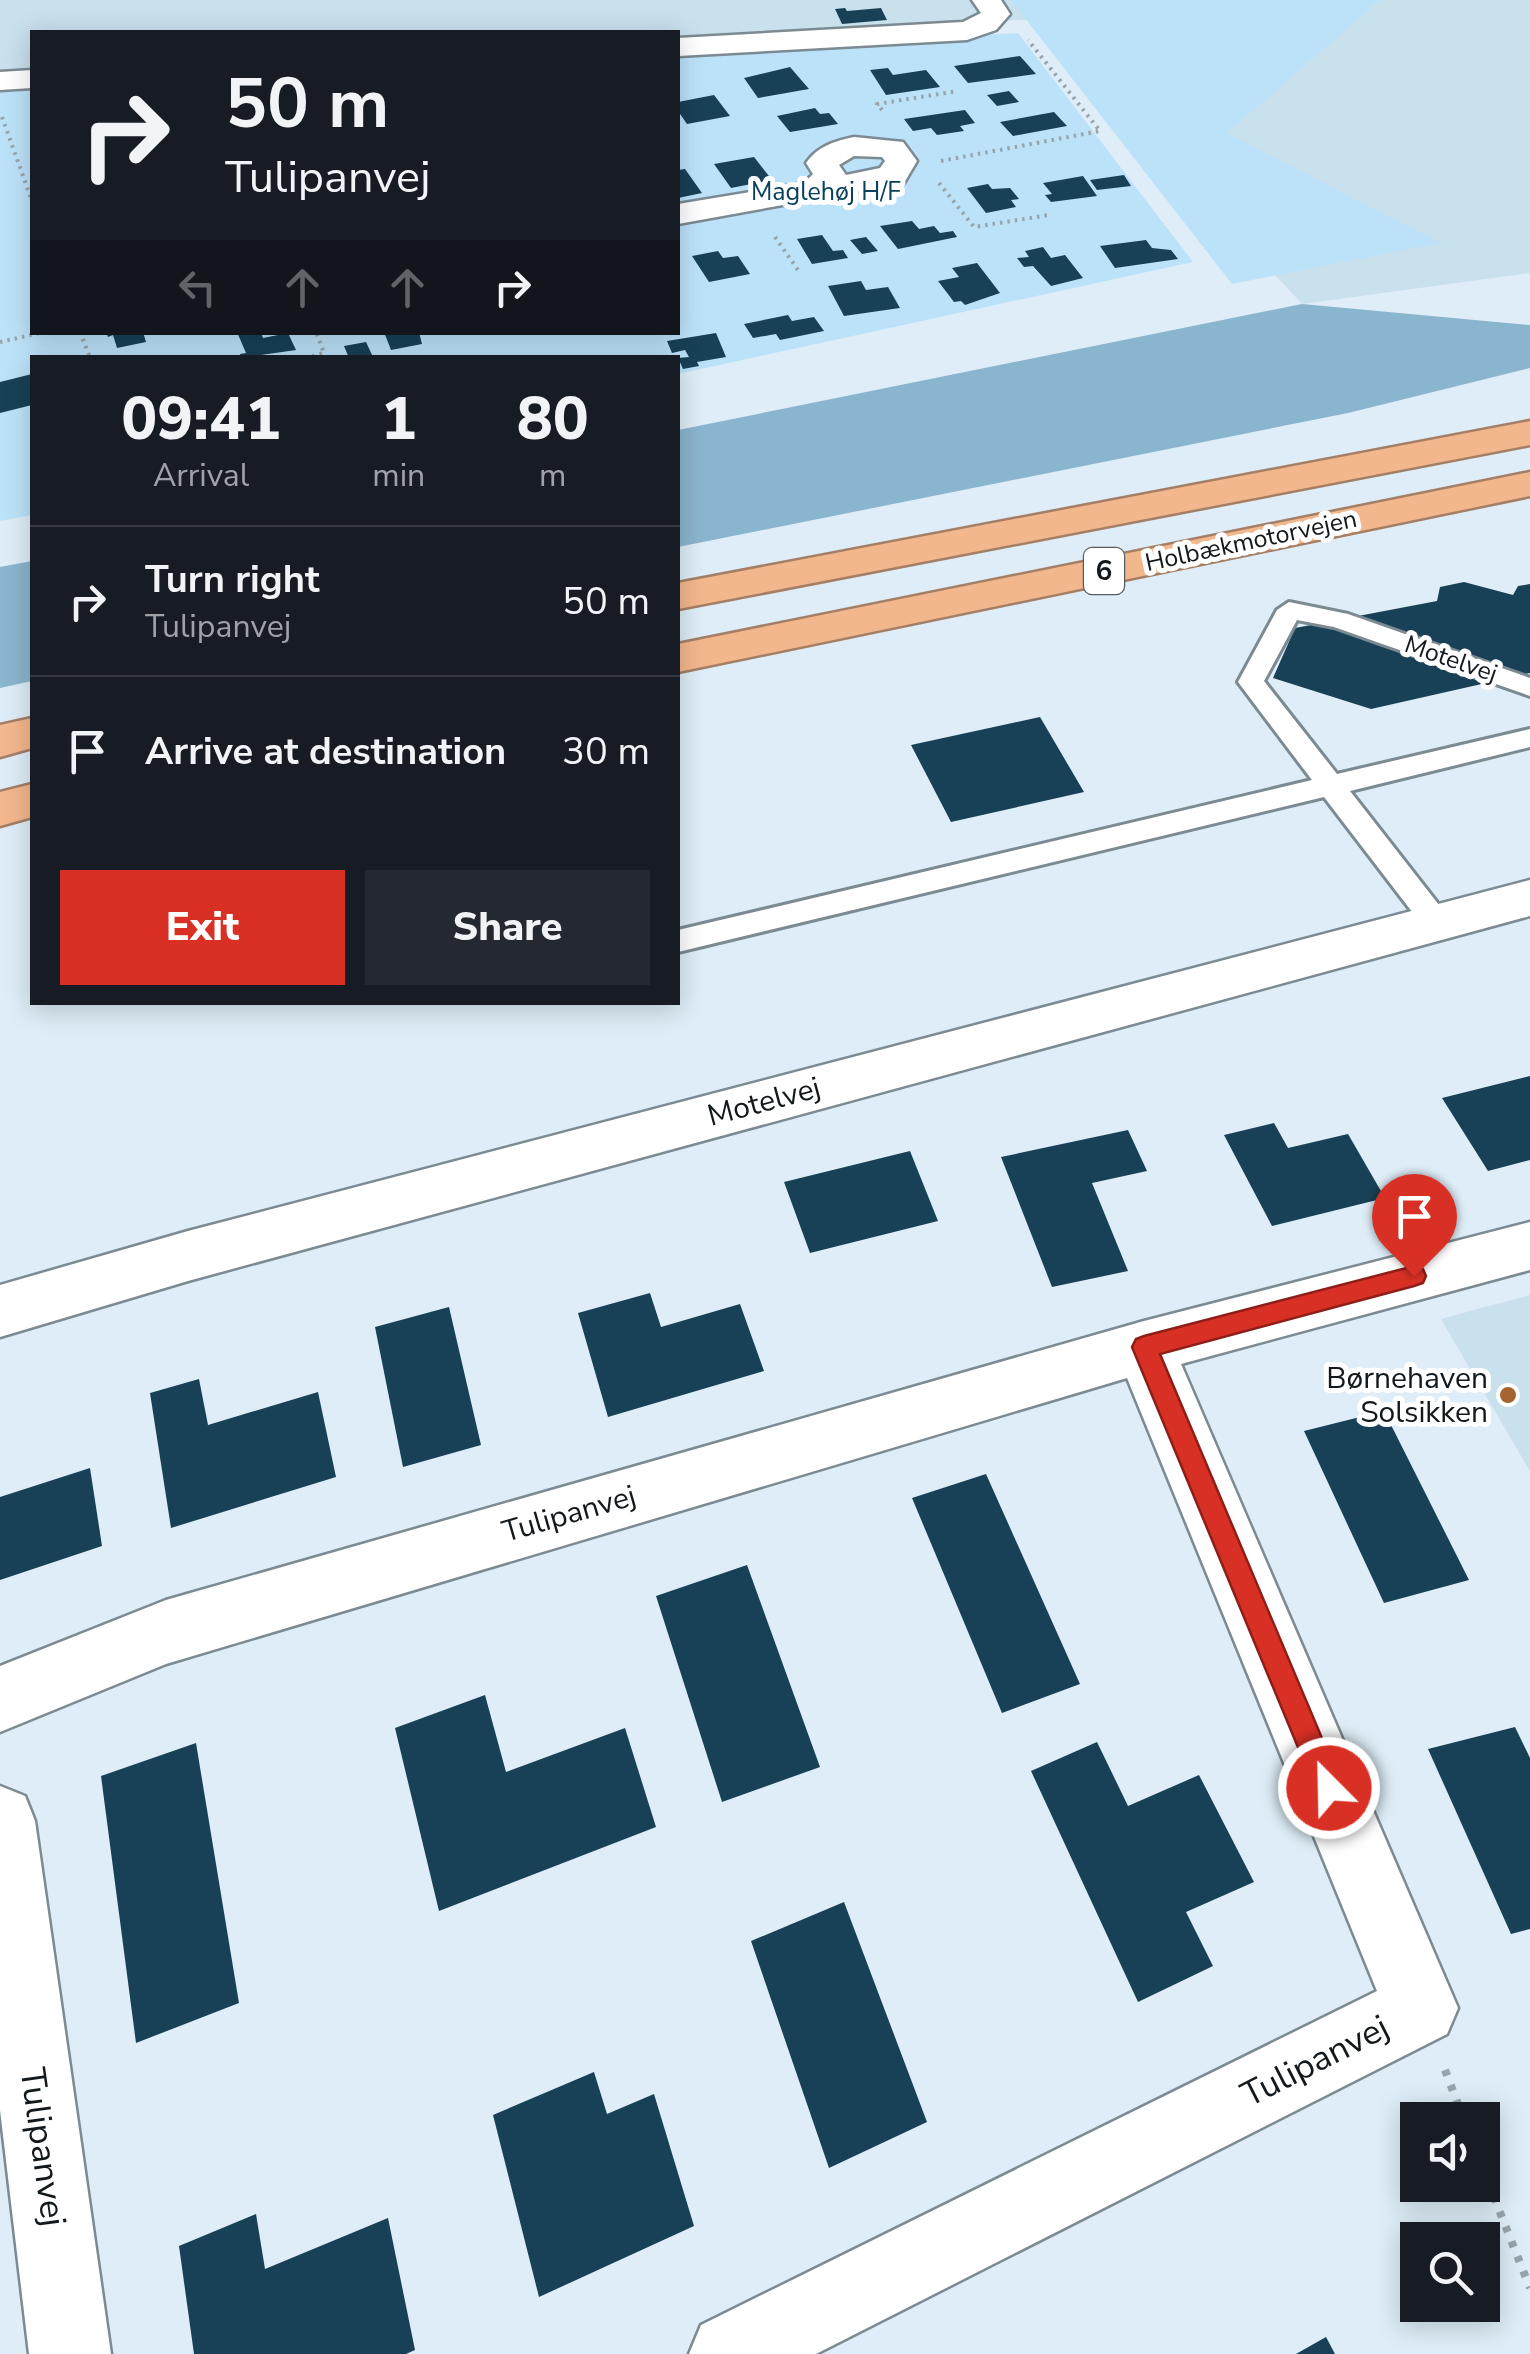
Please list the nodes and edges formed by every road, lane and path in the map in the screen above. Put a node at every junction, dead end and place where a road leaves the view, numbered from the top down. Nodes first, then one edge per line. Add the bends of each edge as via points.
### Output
1 (986, 12) edge
2 (680, 47) edge
3 (30, 79) edge
4 (0, 81) edge
5 (0, 111) edge
6 (924, 164) dead end
7 (814, 191) dead end
8 (30, 194) edge
9 (680, 214) edge
10 (31, 335) edge
11 (317, 335) edge
12 (0, 342) edge
13 (316, 355) edge
14 (1530, 433) edge
15 (1530, 484) edge
16 (680, 596) edge
17 (680, 658) edge
18 (1530, 687) edge
19 (30, 734) edge
20 (1530, 738) edge
21 (0, 741) edge
22 (1332, 785) junction
23 (30, 802) edge
24 (0, 809) edge
25 (1530, 898) edge
26 (1436, 922) junction
27 (680, 941) edge
28 (1530, 1246) edge
29 (0, 1312) edge
30 (1144, 1347) junction
31 (0, 1699) edge
32 (0, 1821) edge
33 (1496, 2202) edge
34 (1530, 2288) edge
35 (70, 2354) edge
36 (730, 2354) edge

1 - 2 street via 967,31
1 - 6 path via 1021,31 1100,131
3 - 4 street
5 - 8 path
7 - 9 street
10 - 12 path
11 - 13 path via 324,353
14 - 16 highway, Holbækmotorvejen / 6
15 - 17 highway, Holbækmotorvejen / 6
18 - 22 lane, Motelvej via 1339,620 1289,610 1251,682
19 - 21 highway
20 - 22 lane
22 - 26 lane
22 - 27 lane
23 - 24 highway
25 - 26 street, Motelvej
26 - 29 street, Motelvej
28 - 30 street, Tulipanvej
30 - 31 street, Tulipanvej via 166,1632
30 - 36 street, Tulipanvej via 1421,2008
32 - 35 street, Tulipanvej
33 - 34 path

